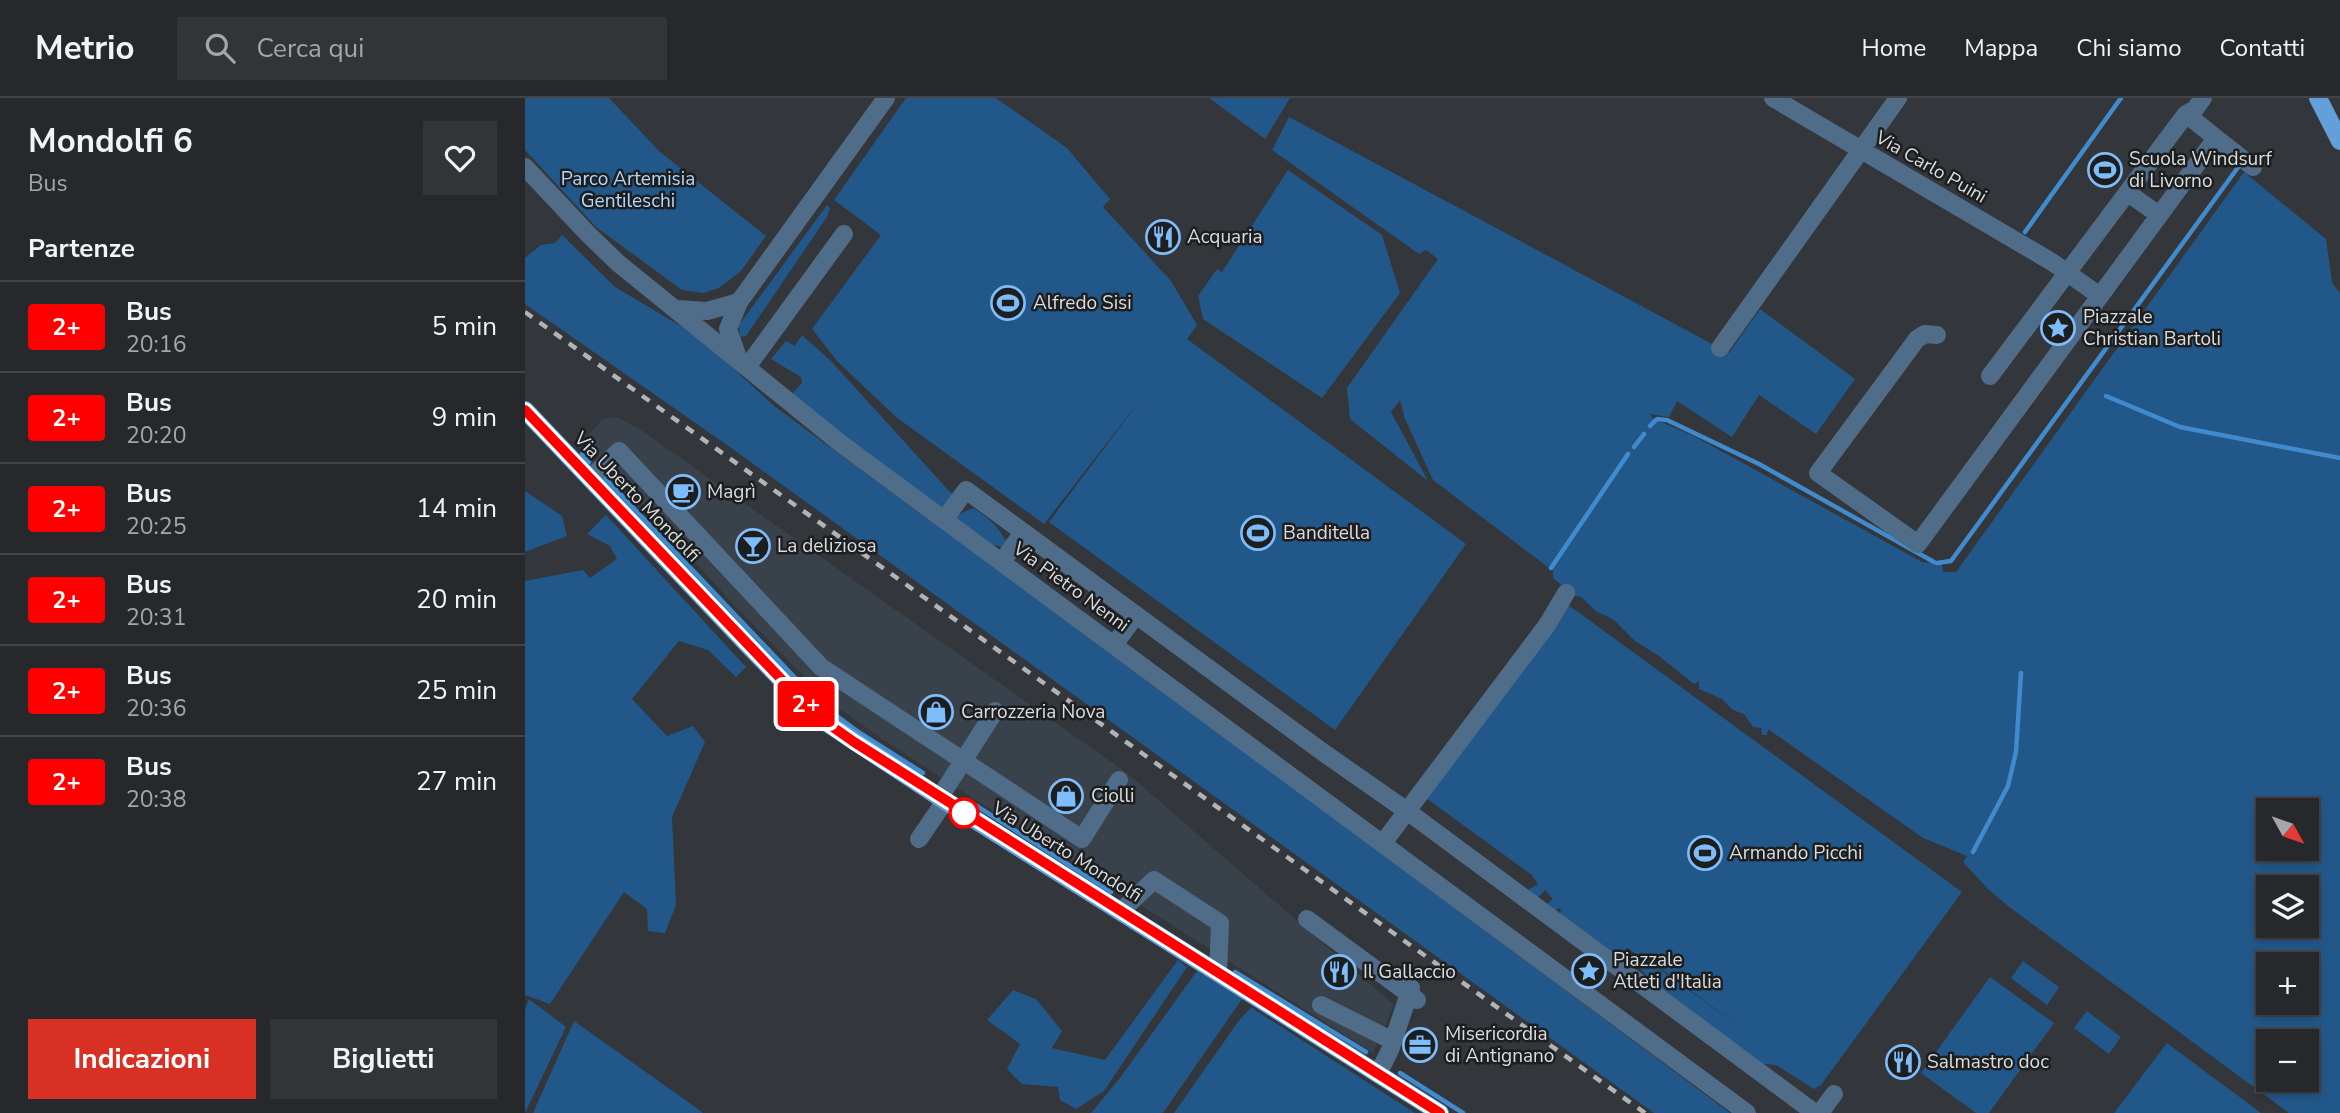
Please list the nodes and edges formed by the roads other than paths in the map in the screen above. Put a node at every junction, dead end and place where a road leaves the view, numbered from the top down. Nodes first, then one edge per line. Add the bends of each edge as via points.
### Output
1 (886, 98) edge
2 (1773, 98) edge
3 (1898, 98) edge
4 (2203, 98) edge
5 (2318, 98) edge
6 (2189, 106) edge
7 (2216, 138) junction
8 (2340, 141) edge
9 (1861, 150) junction
10 (525, 167) edge
11 (2253, 167) dead end
12 (2128, 193) junction
13 (2159, 215) junction
14 (844, 234) dead end
15 (2060, 268) junction
16 (2100, 296) junction
17 (739, 302) junction
18 (677, 309) junction
19 (1937, 335) dead end
20 (715, 340) junction
21 (1721, 340) dead end
22 (743, 363) junction
23 (1990, 376) dead end
24 (525, 410) edge
25 (590, 478) junction
26 (944, 520) junction
27 (1023, 532) junction
28 (1002, 562) junction
29 (1566, 593) dead end
30 (1136, 615) junction
31 (1114, 645) junction
32 (995, 711) dead end
33 (963, 760) junction
34 (1119, 780) dead end
35 (943, 799) junction
36 (1407, 811) junction
37 (919, 839) dead end
38 (1383, 843) junction
39 (1121, 911) junction
40 (1307, 919) dead end
41 (1219, 973) junction
42 (1321, 1005) dead end
43 (1394, 1049) junction
44 (1378, 1074) junction
45 (1834, 1094) dead end
46 (1440, 1113) edge
47 (1747, 1113) edge
48 (1818, 1113) edge

1 - 17 street
2 - 9 street, Via Carlo Puini
3 - 9 street
4 - 6 street via 2195,109
5 - 8 main road
6 - 7 street
6 - 12 street
7 - 11 street
7 - 13 street
9 - 15 street, Via Carlo Puini
9 - 21 street
10 - 18 street, Via Pietro Nenni via 606,252
12 - 13 street
12 - 15 street
13 - 16 street
14 - 22 street
15 - 16 street
15 - 23 street
16 - 19 street via 1918,544 1818,473 1917,339
17 - 18 street via 707,311
17 - 20 street via 714,323
17 - 22 street via 728,327
18 - 20 street, Via Pietro Nenni
20 - 22 street, Via Pietro Nenni
22 - 26 street, Via Pietro Nenni via 798,411
24 - 25 main road, Via Uberto Mondolfi
25 - 33 street via 619,451 821,667
25 - 35 main road, Via Uberto Mondolfi via 801,700 838,731
26 - 27 street via 966,490
26 - 28 street, Via Pietro Nenni
27 - 28 street
27 - 30 street
28 - 31 street, Via Pietro Nenni
29 - 36 street via 1547,625
30 - 31 street
30 - 36 street
31 - 38 street, Via Pietro Nenni
32 - 33 street
33 - 34 street via 1082,839
33 - 35 street
35 - 37 street
35 - 39 main road, Via Uberto Mondolfi
36 - 38 street
36 - 48 street
38 - 47 street, Via Pietro Nenni
39 - 41 main road, Via Uberto Mondolfi
39 - 41 street via 1154,880 1220,923
40 - 43 street via 1413,994
41 - 44 main road, Via Uberto Mondolfi
42 - 43 street
43 - 44 street
44 - 46 main road, Via Uberto Mondolfi
45 - 48 street

